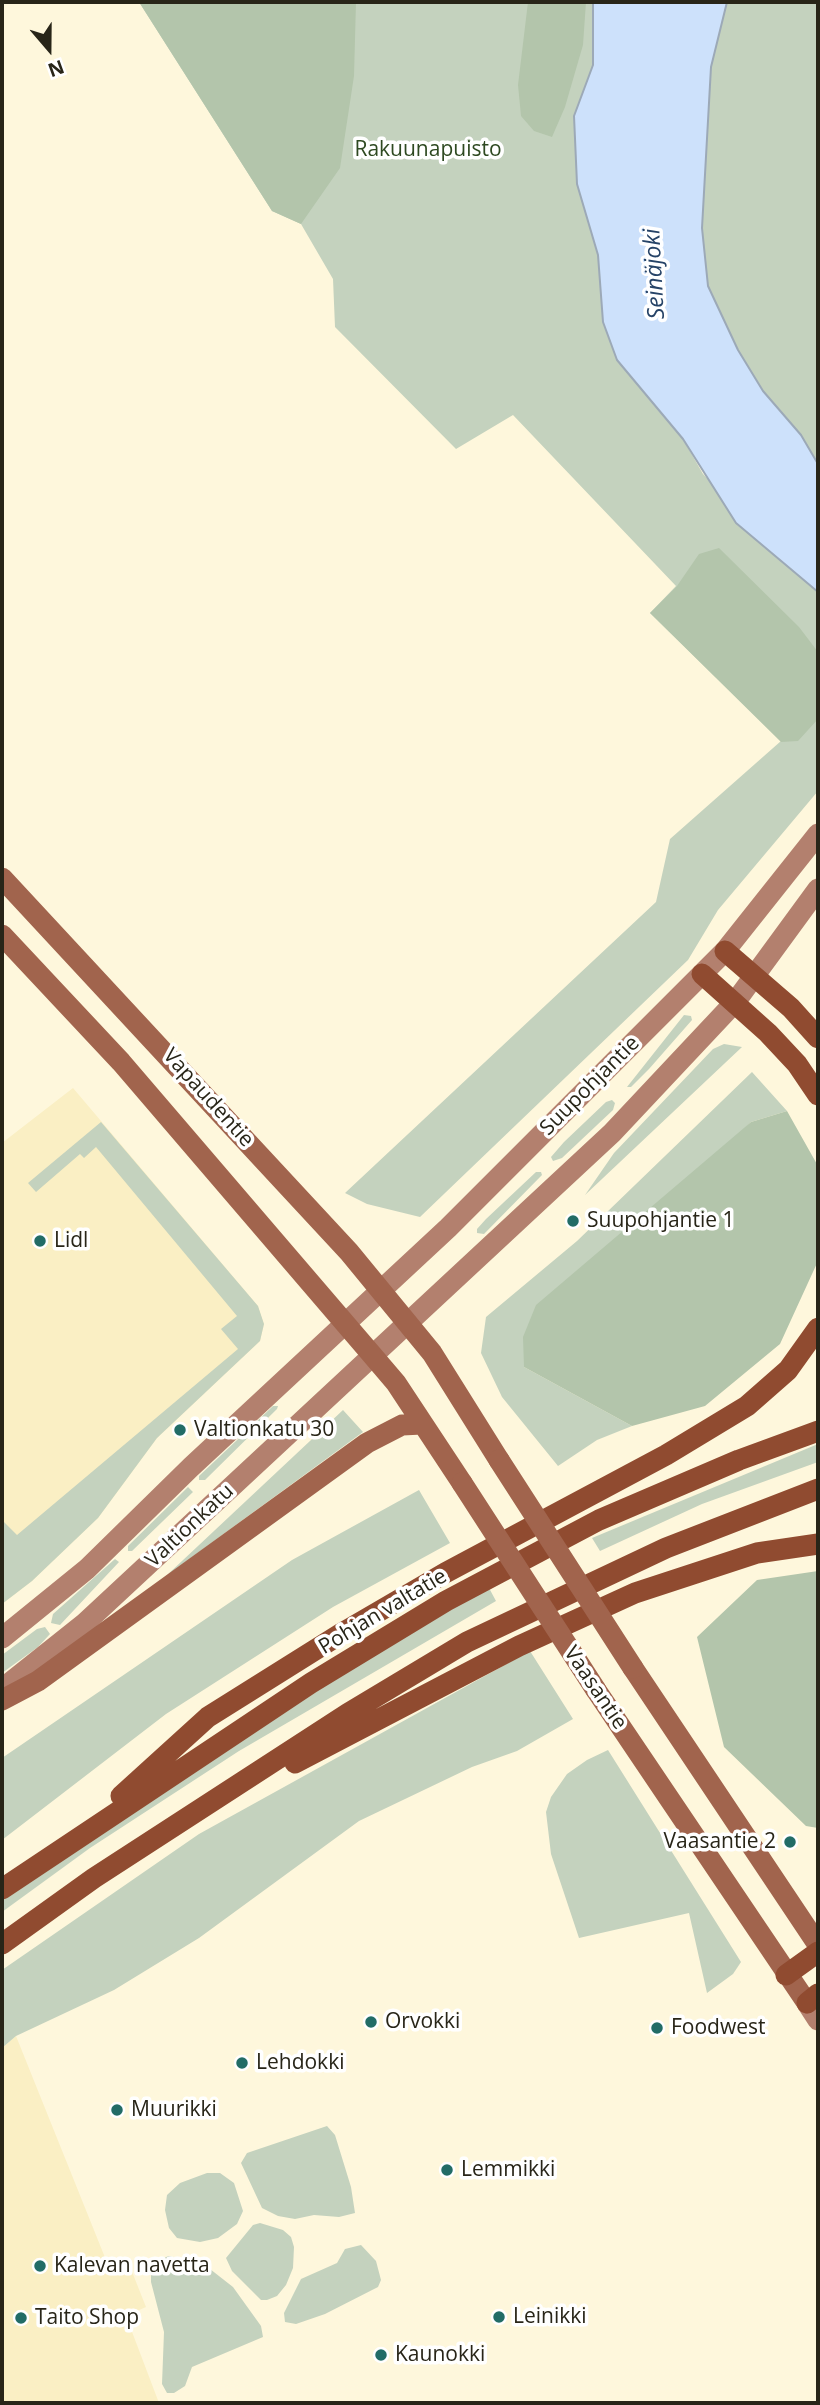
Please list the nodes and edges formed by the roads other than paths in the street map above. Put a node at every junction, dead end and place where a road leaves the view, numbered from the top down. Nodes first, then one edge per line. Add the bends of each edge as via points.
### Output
1 (818, 834) edge
2 (2, 878) edge
3 (818, 889) edge
4 (2, 935) edge
5 (725, 951) junction
6 (702, 974) junction
7 (756, 976) junction
8 (736, 1001) junction
9 (818, 1038) edge
10 (818, 1094) edge
11 (381, 1290) junction
12 (345, 1323) junction
13 (408, 1324) junction
14 (818, 1328) edge
15 (373, 1356) junction
16 (422, 1424) junction
17 (818, 1431) edge
18 (818, 1489) edge
19 (818, 1544) edge
20 (2, 1638) edge
21 (2, 1689) edge
22 (2, 1700) edge
23 (191, 1817) junction
24 (68, 1844) junction
25 (2, 1889) edge
26 (2, 1944) edge
27 (818, 1945) edge
28 (818, 1952) edge
29 (786, 1975) junction
30 (814, 2006) edge

1 - 5 main road, Suupohjantie
2 - 11 main road, Vapaudentie
3 - 7 main road
4 - 12 main road, Vapaudentie via 121,1062
5 - 6 main road, Suupohjantie
5 - 7 highway
6 - 8 highway
6 - 11 main road, Suupohjantie
7 - 8 main road
7 - 9 highway
8 - 10 highway via 797,1064
8 - 13 main road via 612,1133
11 - 12 main road, Suupohjantie
11 - 13 main road, Vapaudentie
12 - 15 main road, Vapaudentie
12 - 20 main road, Valtionkatu via 88,1569
13 - 15 main road
13 - 27 main road, Vaasantie, bridge via 432,1353 633,1668
14 - 24 highway via 788,1370 747,1406 666,1455 445,1573 208,1717
15 - 16 main road, Vaasantie
15 - 21 main road, Valtionkatu via 85,1623
16 - 22 main road via 402,1425 368,1443 60,1666
16 - 29 main road, Vaasantie, bridge
17 - 24 highway, Pohjan valtatie via 599,1520 446,1601 311,1683
18 - 23 highway via 666,1548 467,1642
19 - 23 highway via 757,1553 635,1593 519,1646
23 - 26 highway
24 - 25 highway, Pohjan valtatie
28 - 29 highway
29 - 30 main road, Vaasantie

